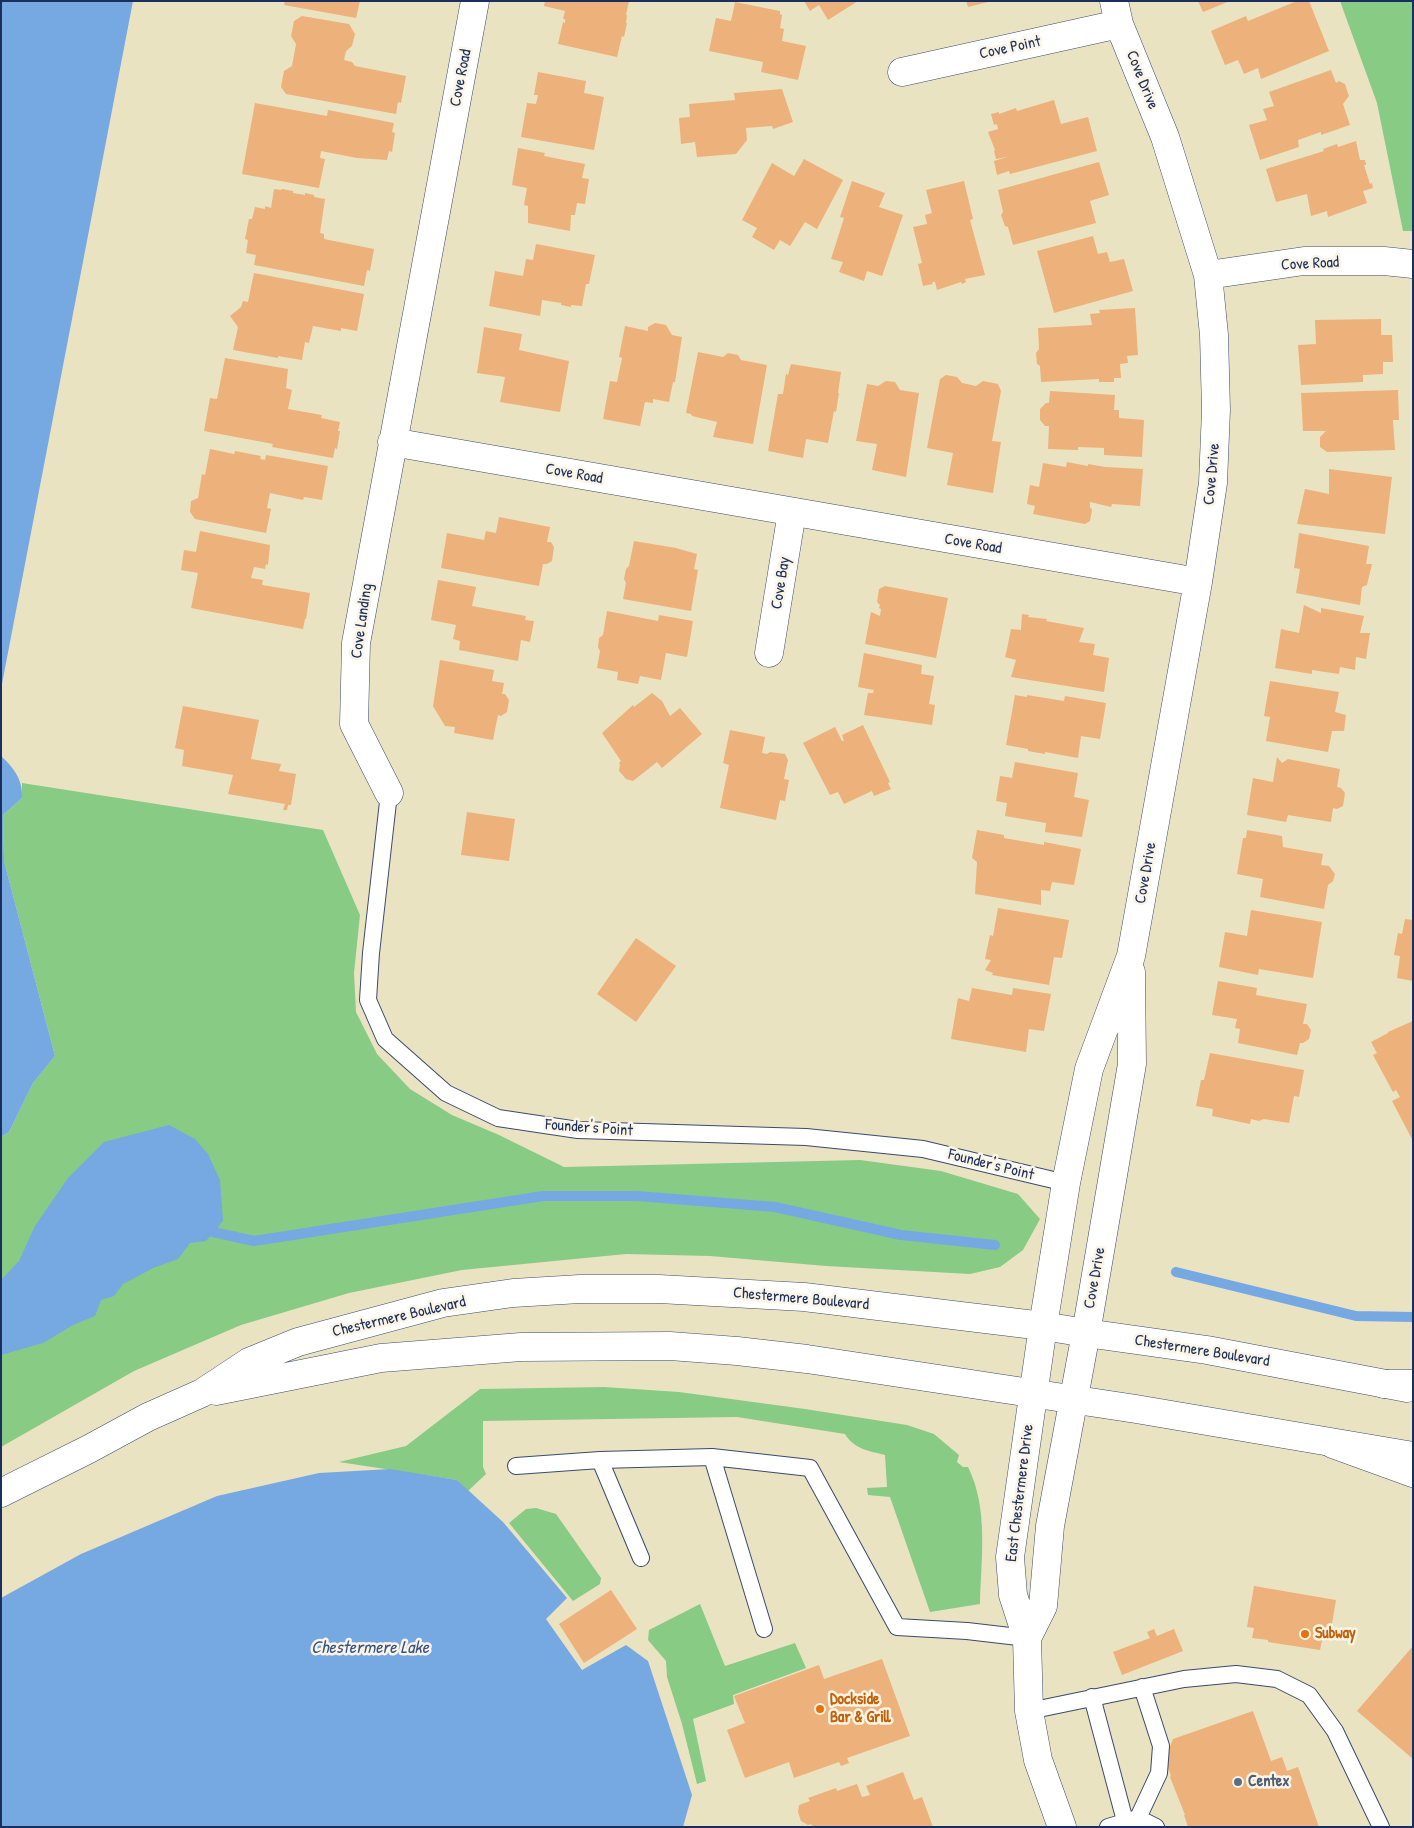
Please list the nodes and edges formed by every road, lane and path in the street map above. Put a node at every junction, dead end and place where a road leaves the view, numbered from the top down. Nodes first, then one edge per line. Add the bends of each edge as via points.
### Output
1 (475, 1) edge
2 (1116, 13) edge
3 (902, 72) dead end
4 (1413, 264) edge
5 (1208, 275) junction
6 (392, 442) junction
7 (792, 512) junction
8 (1198, 582) junction
9 (769, 653) dead end
10 (389, 793) joint
11 (1131, 956) junction
12 (1066, 1183) junction
13 (1043, 1326) junction
14 (1086, 1334) junction
15 (1384, 1384) junction
16 (1413, 1384) edge
17 (1413, 1389) edge
18 (202, 1393) junction
19 (1032, 1393) junction
20 (1073, 1399) junction
21 (1333, 1444) junction
22 (1413, 1456) edge
23 (712, 1458) junction
24 (600, 1460) junction
25 (516, 1466) dead end
26 (1413, 1473) edge
27 (1, 1493) edge
28 (641, 1558) dead end
29 (764, 1629) dead end
30 (1027, 1638) junction
31 (1142, 1687) junction
32 (1092, 1697) junction
33 (1029, 1711) junction
34 (1131, 1819) junction
35 (1062, 1827) edge
36 (1108, 1827) edge
37 (1156, 1827) edge
38 (1381, 1827) edge

1 - 6 main road, Cove Road
2 - 3 main road, Cove Point
2 - 5 main road, Cove Drive via 1165,136
4 - 5 main road, Cove Road via 1304,262
5 - 8 main road, Cove Drive via 1216,410 1213,483
6 - 7 main road, Cove Road
6 - 10 main road, Cove Landing via 356,643 354,724
7 - 8 main road, Cove Road
7 - 9 main road, Cove Bay
8 - 11 main road, Cove Drive
10 - 12 lane, Founder's Point via 368,1000 385,1039 446,1093 498,1118 578,1130 806,1137 923,1149
11 - 12 main road, Cove Drive via 1089,1069
11 - 14 main road, Cove Drive via 1132,1064
12 - 13 main road, Cove Drive
13 - 14 main road, Chestermere Boulevard
13 - 18 main road, Chestermere Boulevard via 794,1296 659,1289 513,1293 443,1303 298,1342 249,1362
13 - 19 main road, East Chestermere Drive
14 - 15 main road, Chestermere Boulevard via 1207,1350
14 - 20 main road, Cove Drive
15 - 16 main road
15 - 17 main road, Chestermere Boulevard
18 - 19 main road, Chestermere Boulevard via 381,1358 521,1347 614,1346 670,1346 772,1355
18 - 27 main road, Chestermere Boulevard via 148,1416
19 - 20 main road, Chestermere Boulevard
19 - 30 main road, East Chestermere Drive via 1010,1557 1013,1595
20 - 21 main road, Chestermere Boulevard
20 - 30 main road, Cove Drive via 1050,1526 1042,1606
21 - 22 main road, Chestermere Boulevard
21 - 26 main road
23 - 24 lane
23 - 29 lane
23 - 30 lane via 810,1468 896,1627
24 - 25 lane
24 - 28 lane
30 - 33 main road, East Chestermere Drive
31 - 32 lane
31 - 34 lane via 1161,1746 1159,1773
31 - 38 lane via 1236,1674 1277,1679 1309,1695 1335,1731
32 - 33 lane
32 - 34 lane
33 - 35 main road, East Chestermere Drive via 1038,1760
34 - 36 lane
34 - 37 lane

